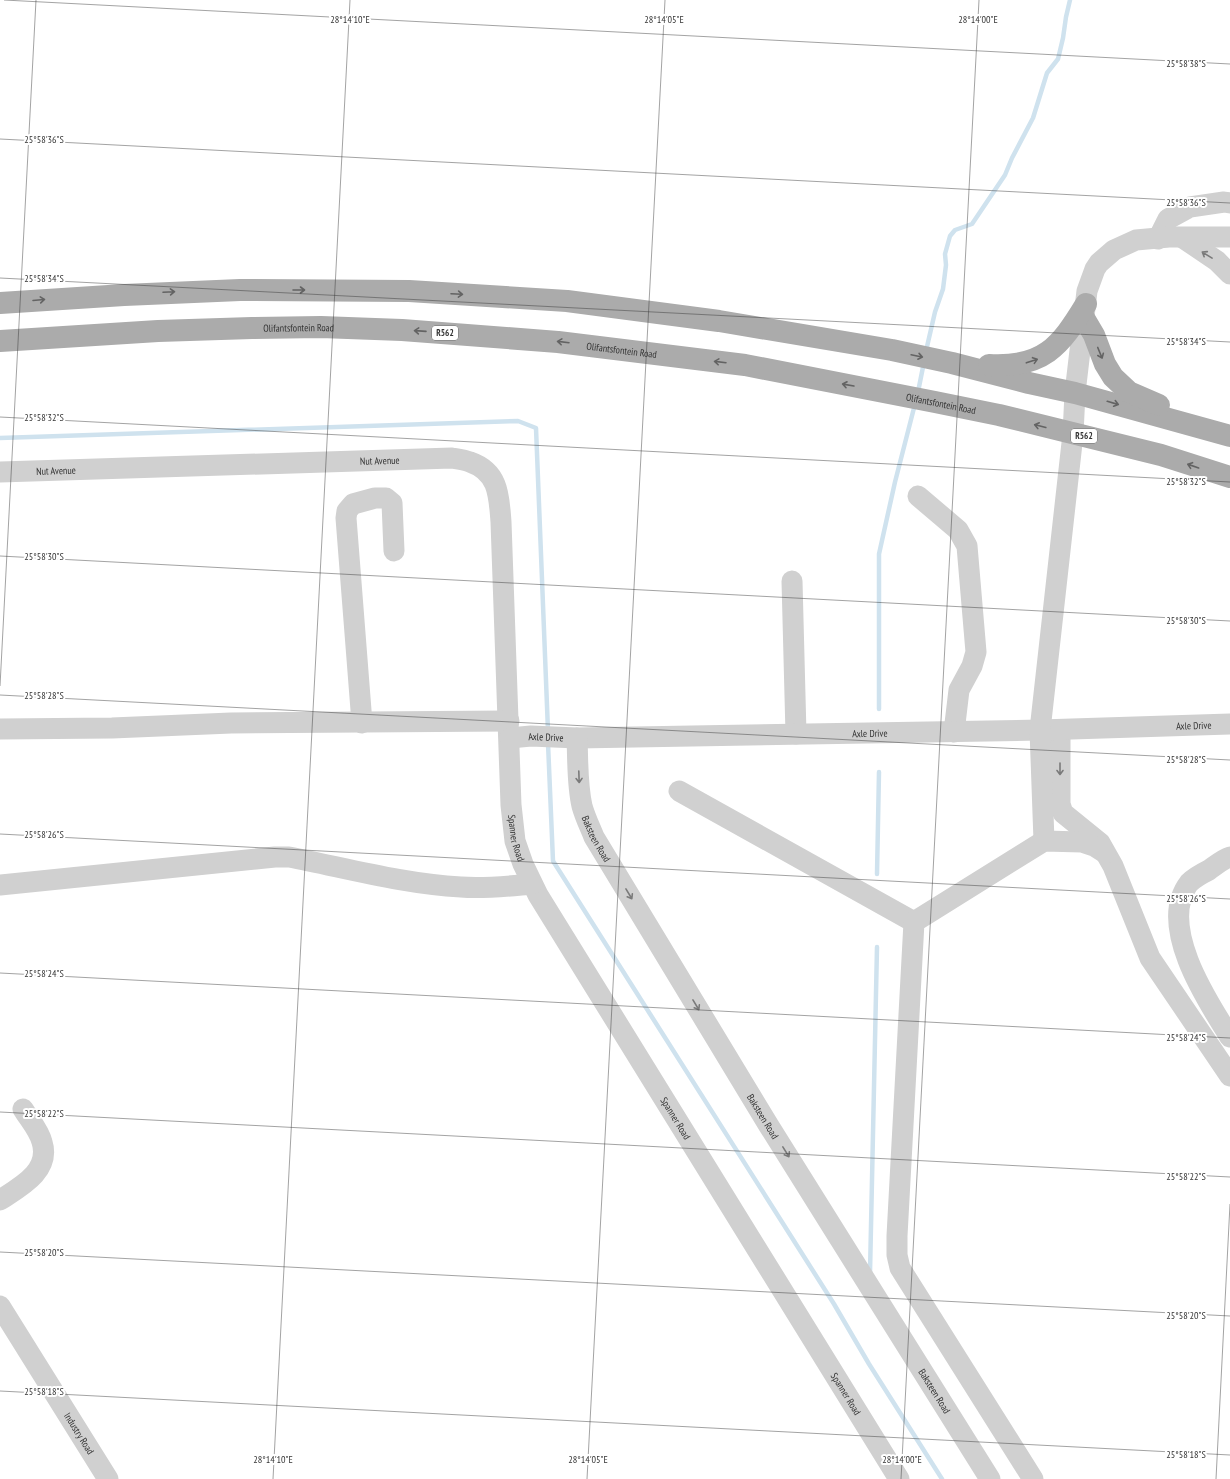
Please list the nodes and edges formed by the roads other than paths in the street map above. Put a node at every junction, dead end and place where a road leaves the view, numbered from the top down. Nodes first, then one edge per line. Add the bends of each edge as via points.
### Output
1 (1230, 203) edge
2 (1230, 237) edge
3 (1182, 238) junction
4 (1158, 239) junction
5 (1230, 274) edge
6 (0, 304) edge
7 (1085, 311) junction
8 (0, 341) edge
9 (947, 362) junction
10 (1075, 393) junction
11 (1221, 433) edge
12 (1073, 434) junction
13 (0, 472) edge
14 (1230, 477) edge
15 (918, 496) dead end
16 (394, 551) dead end
17 (792, 581) dead end
18 (362, 723) junction
19 (1230, 724) edge
20 (0, 729) edge
21 (509, 729) junction
22 (1050, 730) junction
23 (954, 732) junction
24 (796, 734) junction
25 (569, 737) junction
26 (680, 790) dead end
27 (1044, 841) junction
28 (1105, 853) junction
29 (1230, 857) edge
30 (532, 884) junction
31 (0, 885) edge
32 (914, 922) junction
33 (1230, 1037) edge
34 (1230, 1076) edge
35 (23, 1109) dead end
36 (0, 1200) edge
37 (0, 1306) edge
38 (108, 1479) edge
39 (899, 1479) edge
40 (990, 1479) edge
41 (1033, 1479) edge

1 - 4 street via 1190,207 1168,219
2 - 3 street
3 - 4 street
5 -> 3 street via 1217,261
4 - 7 street via 1136,240 1109,253 1095,269 1087,291
6 -> 9 main road via 240,290 417,292 567,301 719,322 892,350
9 -> 7 main road via 999,366 1022,364 1038,359 1061,340
7 - 10 street
7 -> 11 main road via 1105,364 1120,384 1129,392
12 -> 8 main road, Olifantsfontein Road / R562 via 935,402 737,364 558,342 402,330 321,327 120,332
9 - 10 main road
10 -> 11 main road
10 - 12 street
14 -> 12 main road, Olifantsfontein Road / R562 via 1161,455
12 - 22 street
13 - 21 street, Nut Avenue via 437,458 470,462 492,478 499,492
15 - 23 street via 958,530 967,546 976,652 972,666 959,690
16 - 18 street via 392,503 386,498 375,498 354,504 346,518
17 - 24 street
18 - 20 street, Axle Drive via 231,723
18 - 21 street, Axle Drive
19 - 22 street, Axle Drive
21 - 25 street, Axle Drive via 531,736
21 - 30 street, Spanner Road via 515,840
22 - 23 street, Axle Drive
22 - 27 street
22 -> 28 street via 1063,813 1100,843
23 - 24 street, Axle Drive
24 - 25 street, Axle Drive
25 -> 40 street, Baksteen Road via 582,805 594,837 773,1132
26 - 32 street
27 - 28 street via 1082,842
27 - 32 street
28 - 34 street via 1150,958
29 - 33 street via 1190,882 1181,898 1179,912 1180,938 1193,972 1208,1004
30 - 31 street via 464,888 434,885 275,857
30 - 39 street, Spanner Road
32 - 41 street via 897,1255 900,1268
35 - 36 street via 42,1141 44,1152 41,1164 36,1173
37 - 38 street, Industry Road

